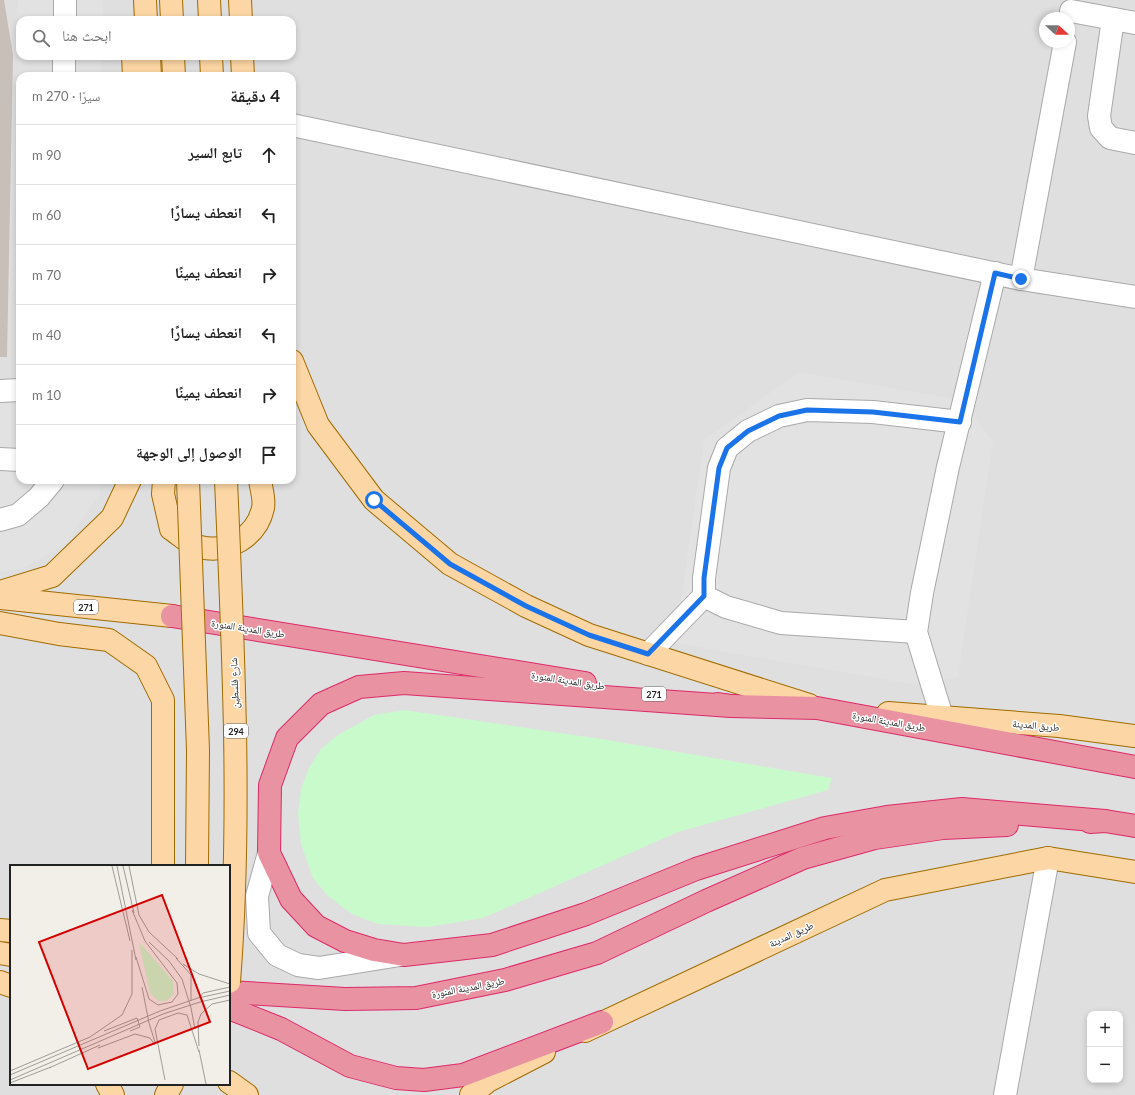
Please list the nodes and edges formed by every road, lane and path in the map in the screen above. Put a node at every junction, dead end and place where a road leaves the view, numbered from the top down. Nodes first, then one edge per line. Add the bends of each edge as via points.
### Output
1 (65, 0) edge
2 (132, 0) edge
3 (145, 0) edge
4 (171, 0) edge
5 (209, 0) edge
6 (240, 0) edge
7 (1071, 10) edge
8 (65, 16) edge
9 (132, 16) edge
10 (146, 16) edge
11 (172, 16) edge
12 (210, 16) edge
13 (241, 16) edge
14 (1113, 19) junction
15 (1135, 23) edge
16 (1064, 48) edge
17 (64, 60) edge
18 (133, 60) edge
19 (149, 60) edge
20 (173, 60) edge
21 (211, 60) edge
22 (242, 60) edge
23 (64, 72) edge
24 (134, 72) edge
25 (150, 72) edge
26 (174, 72) edge
27 (212, 72) edge
28 (243, 72) edge
29 (296, 126) edge
30 (1135, 142) edge
31 (995, 273) junction
32 (1021, 279) junction
33 (1135, 297) edge
34 (296, 371) edge
35 (16, 390) edge
36 (0, 391) edge
37 (960, 422) junction
38 (0, 459) edge
39 (16, 460) edge
40 (50, 484) edge
41 (128, 484) edge
42 (164, 484) edge
43 (188, 484) edge
44 (226, 484) edge
45 (261, 484) edge
46 (0, 520) edge
47 (0, 592) edge
48 (704, 596) junction
49 (0, 598) edge
50 (172, 616) joint
51 (0, 623) edge
52 (916, 632) junction
53 (648, 654) junction
54 (731, 706) junction
55 (818, 708) junction
56 (942, 717) junction
57 (1135, 736) edge
58 (1135, 766) edge
59 (1105, 821) junction
60 (1135, 826) edge
61 (269, 853) junction
62 (1048, 858) junction
63 (163, 865) edge
64 (197, 865) edge
65 (1135, 872) edge
66 (0, 930) edge
67 (10, 932) edge
68 (0, 953) edge
69 (10, 955) edge
70 (404, 955) junction
71 (230, 968) edge
72 (0, 982) edge
73 (10, 986) edge
74 (230, 992) edge
75 (230, 1008) edge
76 (602, 1022) junction
77 (230, 1083) edge
78 (108, 1085) edge
79 (171, 1085) edge
80 (186, 1085) edge
81 (220, 1085) edge
82 (113, 1095) edge
83 (166, 1095) edge
84 (184, 1095) edge
85 (218, 1095) edge
86 (248, 1095) edge
87 (472, 1095) edge
88 (1005, 1095) edge

1 - 8 street
2 - 9 main road
3 - 10 main road
4 - 11 main road
5 - 12 main road
6 - 13 main road
7 - 14 street
14 - 15 street
14 - 30 street via 1099,116 1100,128 1110,138
16 - 32 street
17 - 23 street
18 - 24 main road
19 - 25 main road
20 - 26 main road
21 - 27 main road
22 - 28 main road
29 - 31 street
31 - 32 street
31 - 37 street
32 - 33 street
34 - 53 main road, طريق المدينة via 318,425 374,500 450,564 526,606 589,635
35 - 36 street
37 - 48 street via 873,412 807,410 779,416 748,431 727,448 719,468 704,578
37 - 52 street
38 - 39 street
40 - 46 street via 18,515
41 - 47 main road via 112,518 52,576
42 - 45 main road via 163,494 171,529 198,547 212,549 232,546 249,536 264,506
43 - 64 main road, bridge via 198,750
44 - 71 main road, شارع فلسطين / 294, bridge via 236,733
48 - 52 street via 726,607 781,623
48 - 53 street
49 - 50 main road, طريق المدينة المنورة / 271
50 - 54 highway, طريق المدينة المنورة / 271
51 - 63 main road via 109,640 146,666 163,700
52 - 56 street
53 - 55 main road, طريق المدينة
54 - 55 highway, طريق المدينة المنورة / 271
54 - 61 highway via 404,682 359,687 321,704 287,738 270,785
55 - 56 main road, طريق المدينة
55 - 58 highway, طريق المدينة المنورة / 271
56 - 57 main road, طريق المدينة via 1059,726
59 - 60 highway, طريق المدينة المنورة
59 - 70 highway via 962,809 887,817 825,828 696,869 586,914 492,945
59 - 74 highway, طريق المدينة المنورة via 943,828 875,838 804,858 597,953 505,980 423,996 345,999
61 - 70 highway via 291,899 316,926 345,941 374,950
61 - 70 street via 257,896 259,933 277,955 298,965 319,968
62 - 65 main road, طريق المدينة
62 - 76 main road, طريق المدينة via 885,890
62 - 88 street
66 - 67 main road
68 - 69 main road
72 - 73 main road
75 - 76 highway via 281,1029 350,1066 396,1078 424,1080 463,1075
76 - 87 main road, طريق المدينة via 488,1081
77 - 86 main road
78 - 82 main road
79 - 83 main road
80 - 84 main road
81 - 85 main road

